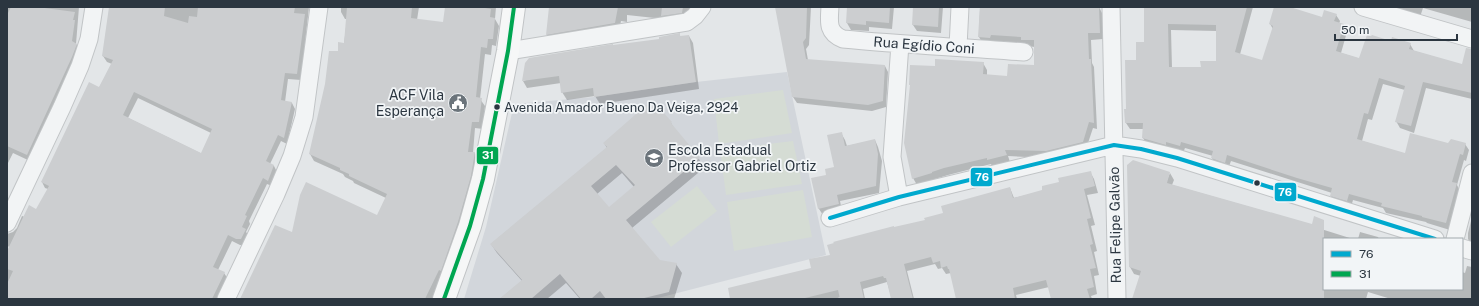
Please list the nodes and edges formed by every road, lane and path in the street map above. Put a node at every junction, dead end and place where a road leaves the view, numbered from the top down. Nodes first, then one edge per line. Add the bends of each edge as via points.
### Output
1 (94, 7) edge
2 (319, 7) edge
3 (514, 7) edge
4 (702, 7) edge
5 (830, 7) edge
6 (960, 7) edge
7 (1111, 7) edge
8 (1362, 7) edge
9 (1472, 39) edge
10 (900, 44) junction
11 (958, 47) junction
12 (508, 51) junction
13 (1024, 52) dead end
14 (1114, 145) junction
15 (1472, 173) edge
16 (899, 197) junction
17 (830, 218) dead end
18 (7, 223) edge
19 (1432, 238) edge
20 (1456, 238) edge
21 (226, 299) edge
22 (444, 299) edge
23 (1117, 299) edge

1 - 18 street via 80,66
2 - 21 street via 304,117 292,156
3 - 12 main road
4 - 12 street via 687,22
5 - 10 street, Rua Egídio Coni via 829,26 837,36 843,39
6 - 11 street
7 - 14 street, Rua Felipe Galvão
8 - 9 street
10 - 11 street, Rua Egídio Coni
10 - 16 street via 892,157
11 - 13 street, Rua Egídio Coni
12 - 22 main road via 483,179 470,226
14 - 16 street
14 - 19 street via 1177,158
14 - 23 street, Rua Felipe Galvão
15 - 20 street
16 - 17 street

